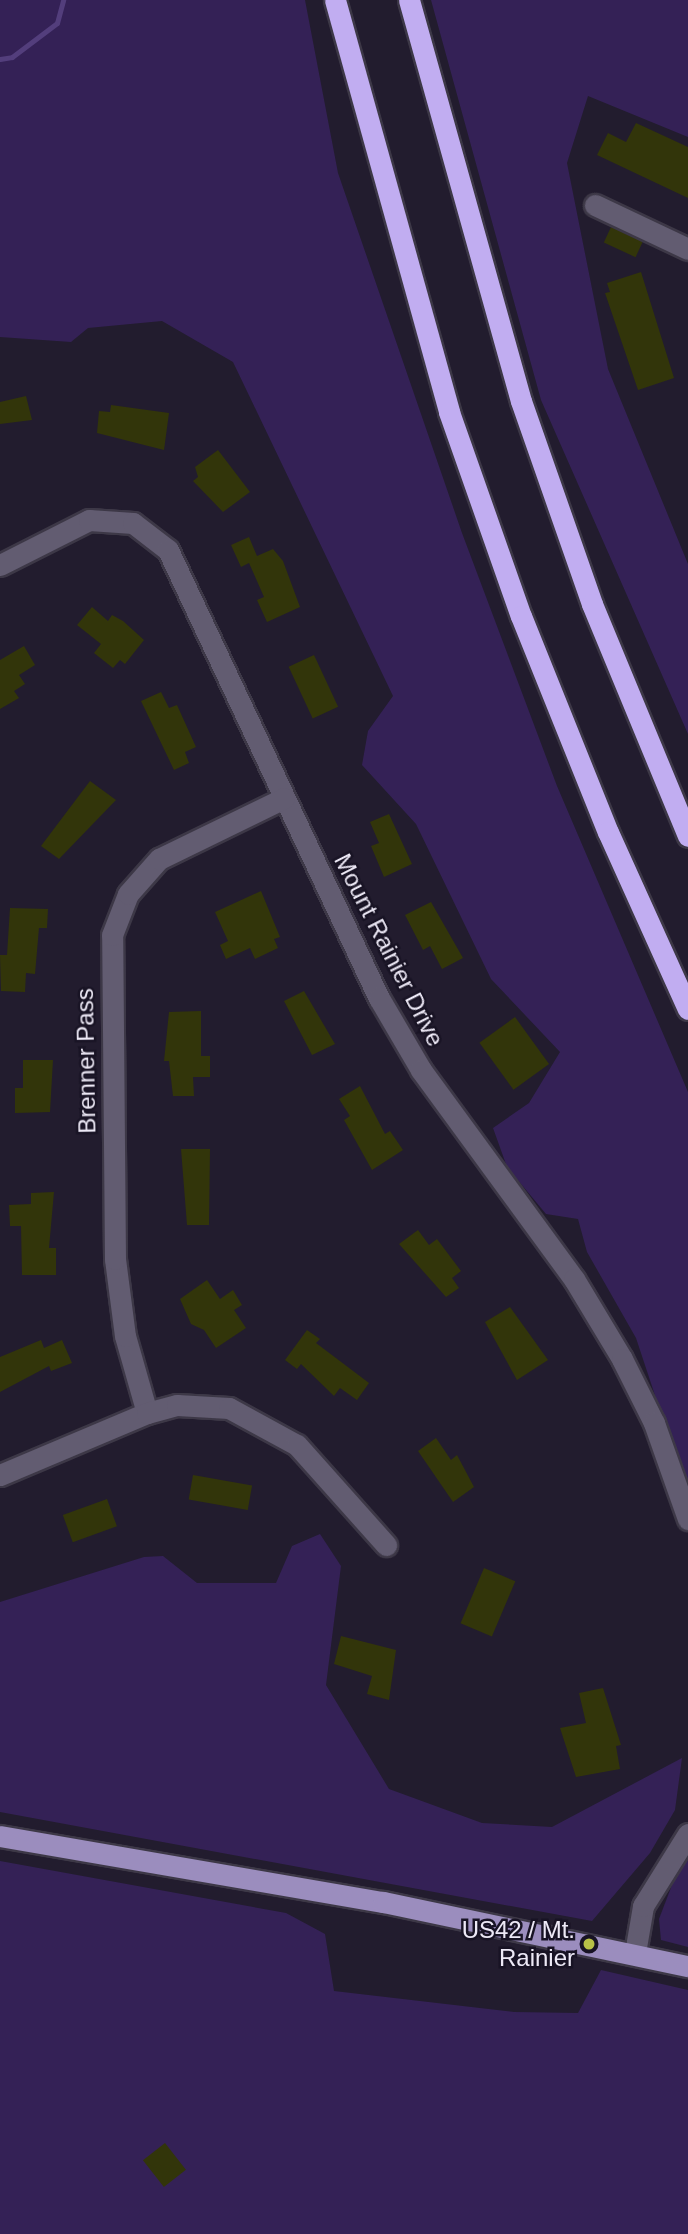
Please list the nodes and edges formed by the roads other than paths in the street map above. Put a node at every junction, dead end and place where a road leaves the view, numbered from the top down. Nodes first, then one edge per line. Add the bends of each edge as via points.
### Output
1 (335, 0) edge
2 (409, 0) edge
3 (595, 205) dead end
4 (688, 249) edge
5 (0, 565) edge
6 (284, 798) junction
7 (688, 836) edge
8 (688, 1009) edge
9 (147, 1413) junction
10 (0, 1475) edge
11 (688, 1518) edge
12 (386, 1545) dead end
13 (688, 1834) edge
14 (0, 1836) edge
15 (635, 1953) junction
16 (688, 1966) edge

1 - 8 highway via 382,185 453,424 527,629 608,832
2 - 7 highway via 521,401 592,604
3 - 4 street
5 - 6 street, Mount Rainier Drive via 89,520 132,523 153,534 175,561
6 - 9 street, Brenner Pass via 159,859 128,894 112,936 115,1259 125,1336
6 - 11 street, Mount Rainier Drive via 379,998 421,1070 574,1279 622,1359 654,1423
9 - 10 street
9 - 12 street via 177,1405 229,1408 270,1426 321,1470
13 - 15 street via 643,1906
14 - 15 main road via 286,1884
15 - 16 main road

